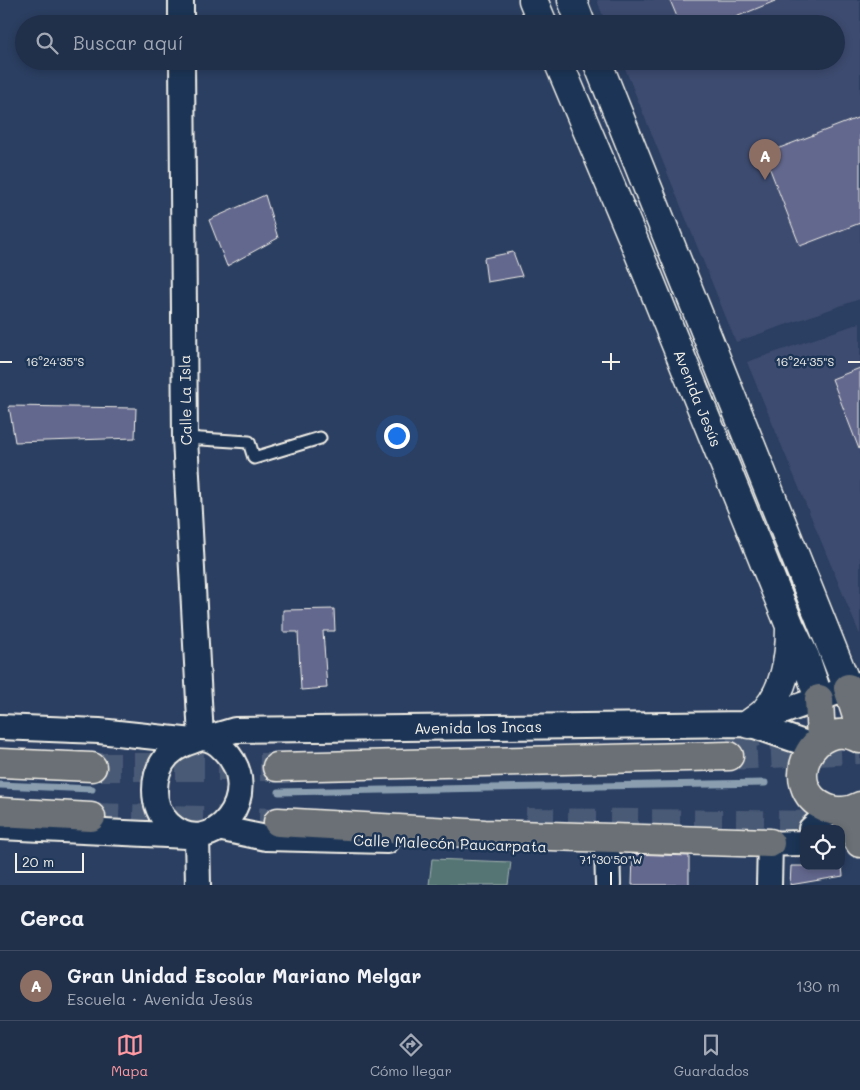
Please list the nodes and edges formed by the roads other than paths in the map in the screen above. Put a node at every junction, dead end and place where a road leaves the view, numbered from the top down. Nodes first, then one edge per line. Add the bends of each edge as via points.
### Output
1 (181, 0) edge
2 (533, 0) edge
3 (572, 0) edge
4 (181, 15) edge
5 (539, 15) edge
6 (578, 15) edge
7 (182, 70) edge
8 (562, 70) edge
9 (601, 70) edge
10 (668, 238) junction
11 (636, 246) junction
12 (185, 438) junction
13 (320, 438) dead end
14 (759, 467) junction
15 (731, 479) junction
16 (790, 626) junction
17 (854, 686) edge
18 (819, 699) junction
19 (749, 724) junction
20 (860, 726) edge
21 (0, 728) edge
22 (201, 739) junction
23 (860, 740) edge
24 (817, 743) junction
25 (729, 750) tunnel mouth
26 (0, 763) edge
27 (92, 766) tunnel mouth
28 (277, 767) tunnel mouth
29 (844, 809) edge
30 (0, 812) edge
31 (91, 817) tunnel mouth
32 (526, 822) tunnel mouth
33 (0, 827) edge
34 (201, 833) junction
35 (797, 839) edge
36 (845, 844) edge
37 (860, 844) edge
38 (607, 847) junction
39 (198, 885) edge
40 (608, 885) edge
41 (769, 885) edge

1 - 4 street
2 - 5 main road
3 - 6 main road
7 - 12 street, Calle La Isla
8 - 11 main road, Avenida Jesús
9 - 10 main road, Avenida Jesús
10 - 11 main road
10 - 14 main road, Avenida Jesús
11 - 15 main road, Avenida Jesús
12 - 13 lane via 249,442 254,458
12 - 22 street, Calle La Isla
14 - 15 main road
14 - 17 main road, Avenida Jesús
15 - 16 main road, Avenida Jesús
16 - 18 main road, Avenida Jesús
16 - 19 main road via 790,650 776,696 767,710
17 - 18 street, Avenida los Incas
17 - 20 main road, Avenida Jesús
18 - 19 street, Avenida los Incas
18 - 24 main road, Avenida Jesús
19 - 22 street, Avenida los Incas via 236,730
19 - 24 street, Avenida los Incas
21 - 22 street, Avenida los Incas
22 - 34 street via 220,745 230,755 237,766 240,794 228,819
22 - 34 street via 180,746 168,755 155,781 158,809 166,821 176,831
23 - 24 main road via 841,734
24 - 29 main road via 807,754 804,764 803,774 809,794 815,801
25 - 28 main road via 674,758
26 - 27 main road
29 - 35 street
29 - 37 main road
30 - 31 main road
32 - 35 main road via 278,822 485,834
33 - 34 street
34 - 38 street, Calle Malecón Paucarpata via 266,838
34 - 39 street
35 - 38 street, Calle Malecón Paucarpata
35 - 41 street
36 - 37 street
38 - 40 street

